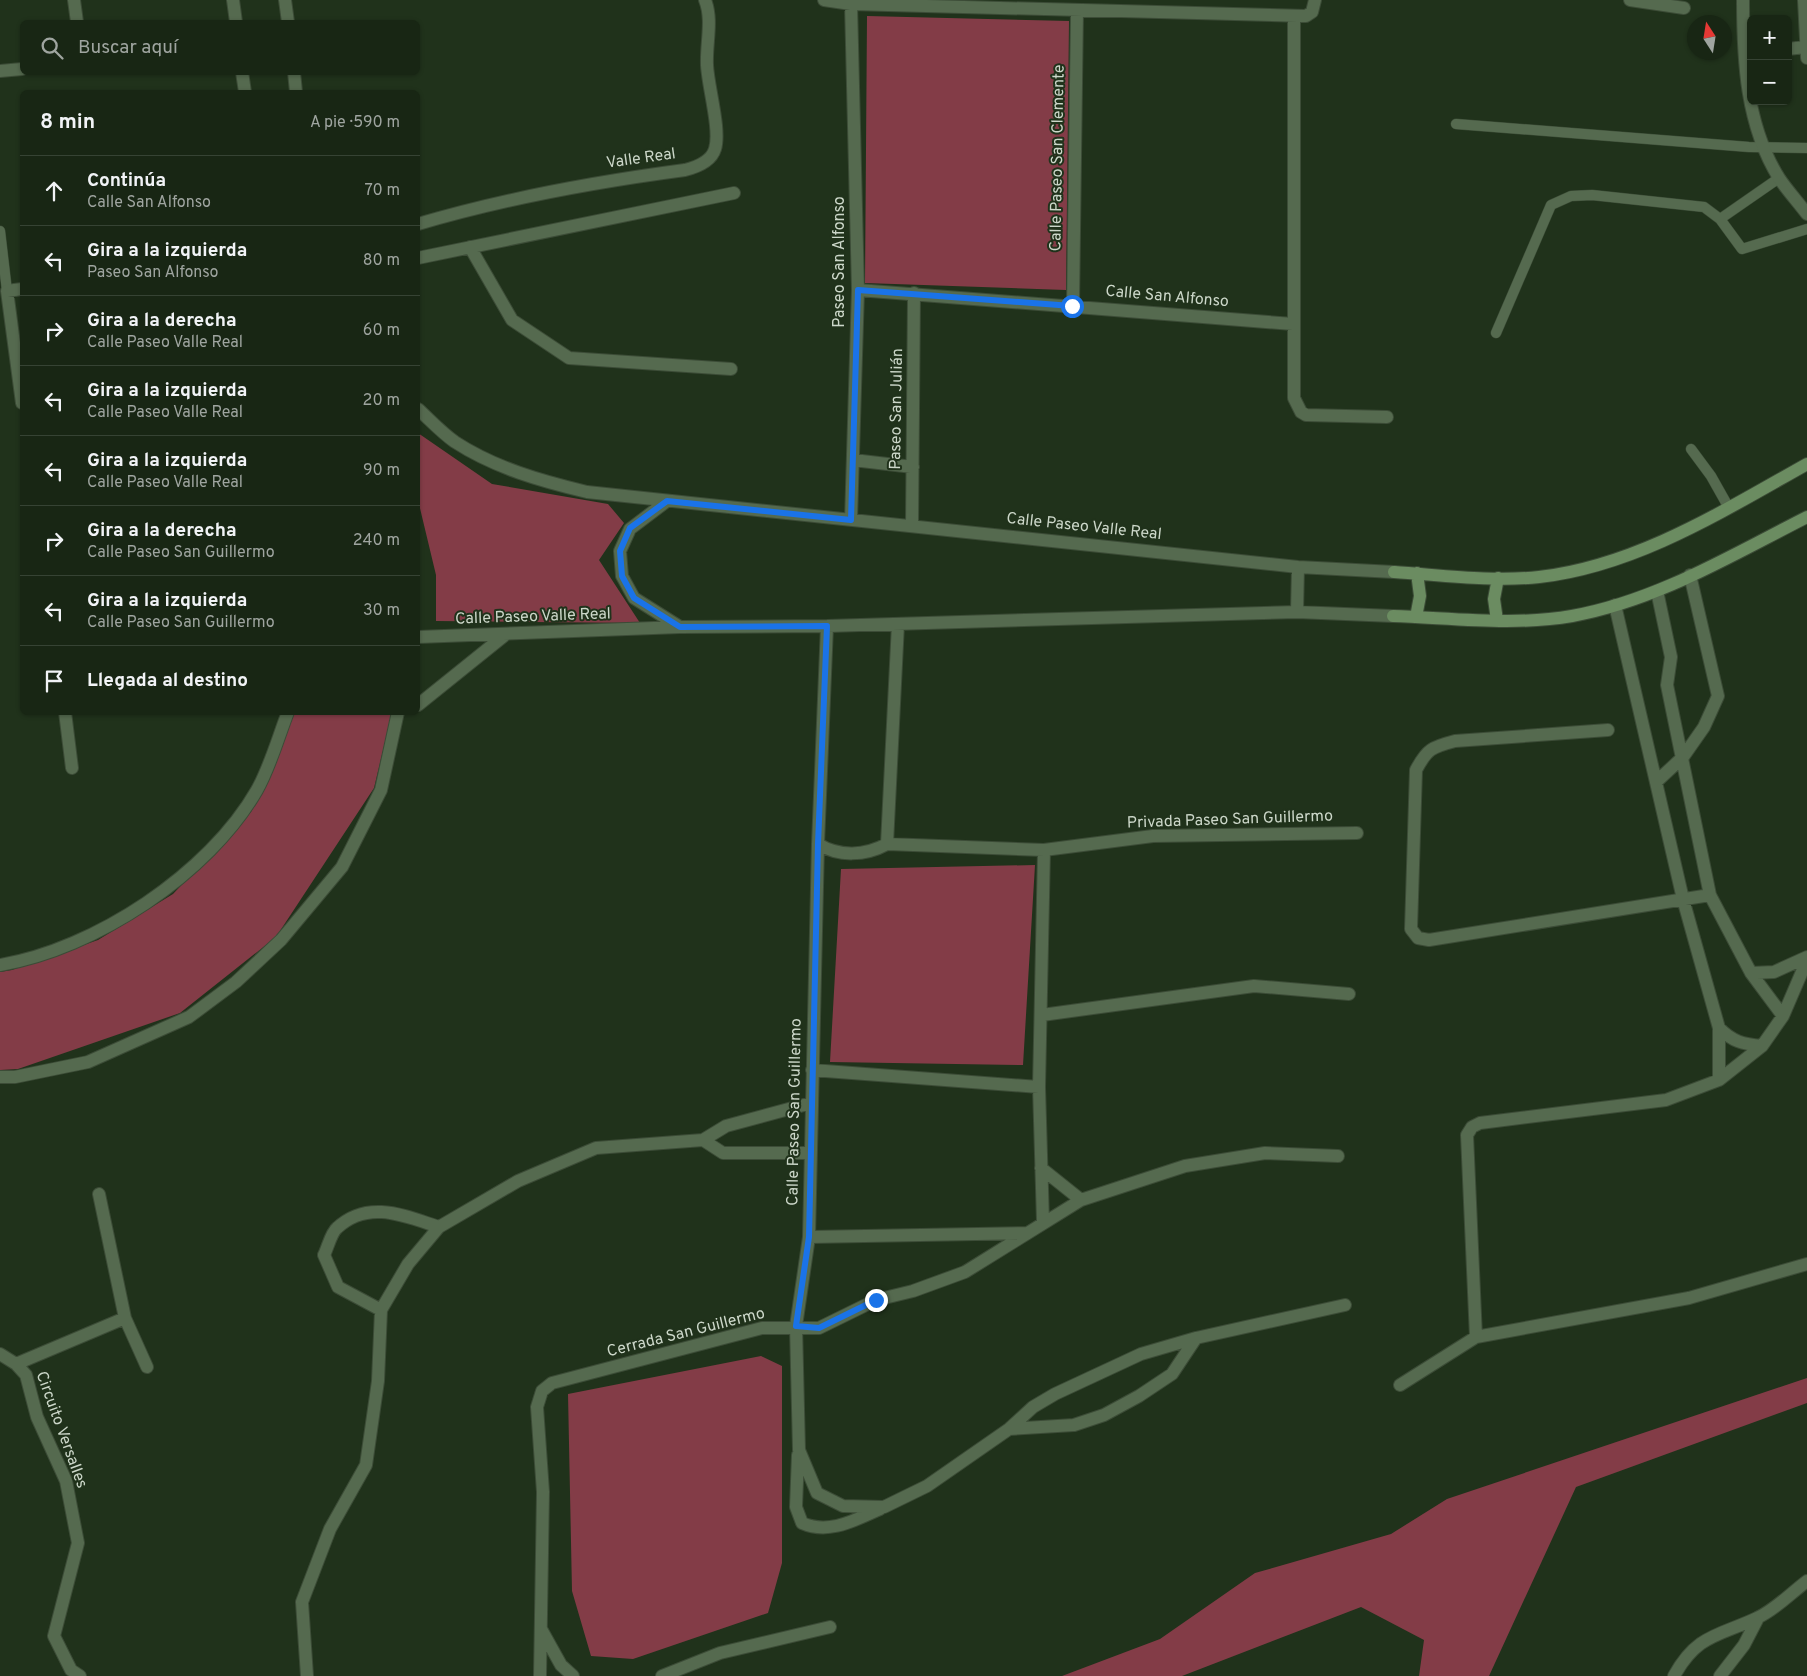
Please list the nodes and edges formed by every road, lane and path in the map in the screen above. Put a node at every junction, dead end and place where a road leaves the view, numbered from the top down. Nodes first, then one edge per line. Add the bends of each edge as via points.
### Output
1 (74, 0) edge
2 (233, 0) edge
3 (285, 0) edge
4 (704, 0) edge
5 (824, 0) edge
6 (1315, 0) edge
7 (1630, 0) edge
8 (1743, 0) edge
9 (1804, 0) edge
10 (851, 4) junction
11 (1684, 8) dead end
12 (1077, 10) junction
13 (1294, 16) junction
14 (77, 20) edge
15 (236, 20) edge
16 (288, 20) edge
17 (1792, 50) edge
18 (1747, 52) edge
19 (1806, 53) edge
20 (1747, 60) edge
21 (20, 69) edge
22 (0, 71) edge
23 (242, 75) edge
24 (294, 75) edge
25 (245, 90) edge
26 (296, 90) edge
27 (1456, 124) dead end
28 (1764, 148) junction
29 (1807, 148) edge
30 (1779, 178) junction
31 (734, 193) dead end
32 (1807, 214) edge
33 (1720, 218) junction
34 (420, 223) edge
35 (1807, 228) edge
36 (0, 231) edge
37 (470, 247) junction
38 (420, 258) edge
39 (20, 288) edge
40 (858, 290) junction
41 (7, 291) junction
42 (914, 293) junction
43 (1072, 306) junction
44 (17, 318) edge
45 (1293, 324) junction
46 (1496, 333) dead end
47 (20, 369) edge
48 (731, 369) dead end
49 (420, 411) edge
50 (1388, 417) dead end
51 (1691, 449) dead end
52 (853, 460) junction
53 (1807, 464) edge
54 (913, 467) junction
55 (667, 501) junction
56 (1730, 508) junction
57 (1807, 517) edge
58 (851, 520) junction
59 (912, 526) junction
60 (1298, 566) junction
61 (1417, 573) junction
62 (1690, 575) junction
63 (1498, 578) junction
64 (1657, 591) junction
65 (1615, 605) junction
66 (1297, 612) junction
67 (1416, 617) junction
68 (1497, 620) junction
69 (898, 624) junction
70 (827, 626) junction
71 (680, 627) junction
72 (505, 635) junction
73 (420, 638) edge
74 (420, 703) edge
75 (65, 715) edge
76 (287, 715) edge
77 (396, 718) edge
78 (1608, 730) dead end
79 (1682, 757) junction
80 (72, 768) dead end
81 (1656, 782) junction
82 (1357, 833) dead end
83 (818, 844) junction
84 (887, 844) junction
85 (1044, 850) junction
86 (1710, 895) junction
87 (1683, 899) junction
88 (1807, 958) edge
89 (0, 965) edge
90 (1751, 973) junction
91 (1349, 994) dead end
92 (1042, 1015) junction
93 (1783, 1016) junction
94 (1719, 1028) junction
95 (1762, 1046) junction
96 (812, 1070) junction
97 (0, 1077) edge
98 (1719, 1080) junction
99 (1039, 1088) junction
100 (811, 1103) junction
101 (704, 1140) junction
102 (810, 1153) junction
103 (1338, 1156) dead end
104 (1041, 1168) junction
105 (99, 1194) dead end
106 (1081, 1200) junction
107 (1043, 1222) junction
108 (439, 1227) junction
109 (1028, 1233) junction
110 (809, 1237) junction
111 (1807, 1264) edge
112 (1345, 1305) dead end
113 (381, 1310) junction
114 (125, 1318) junction
115 (796, 1326) junction
116 (1476, 1337) junction
117 (1196, 1338) junction
118 (0, 1354) edge
119 (16, 1364) junction
120 (147, 1367) dead end
121 (1400, 1385) dead end
122 (1009, 1429) junction
123 (798, 1450) junction
124 (884, 1507) junction
125 (1807, 1581) edge
126 (1758, 1618) junction
127 (830, 1627) dead end
128 (541, 1628) junction
129 (80, 1676) edge
130 (307, 1676) edge
131 (540, 1676) edge
132 (573, 1676) edge
133 (662, 1676) edge
134 (1674, 1676) edge
135 (1720, 1676) edge

1 - 14 street
2 - 15 street
3 - 16 street
4 - 34 street, Valle Real via 709,20 707,67 716,138 715,150 698,167 576,186
5 - 10 street
6 - 13 street via 1312,12 1306,16
7 - 11 street
8 - 18 street
9 - 19 street
10 - 12 street
10 - 40 street, Paseo San Alfonso
12 - 13 street
12 - 43 street, Calle Paseo San Clemente
13 - 45 street
17 - 19 street
20 - 28 street via 1750,102
21 - 22 street
23 - 25 street
24 - 26 street
27 - 28 lane
28 - 29 lane
28 - 30 street
30 - 32 street
30 - 33 lane
31 - 37 street
33 - 35 lane via 1742,249
33 - 46 lane via 1704,207 1592,195 1571,196 1551,206
36 - 41 lane
37 - 38 street
37 - 48 street via 512,320 569,358
39 - 41 street
40 - 42 street, Calle San Alfonso
40 - 52 street, Paseo San Alfonso
41 - 44 street
42 - 43 street, Calle San Alfonso
42 - 54 street, Paseo San Julián
43 - 45 street, Calle San Alfonso
44 - 47 street
45 - 50 street via 1294,398 1300,412 1313,416
49 - 55 street, Calle Paseo Valle Real via 454,441 499,465 587,492
51 - 56 lane
52 - 54 street
52 - 58 street, Paseo San Alfonso
53 - 56 street, Calle Paseo Valle Real
54 - 59 street, Paseo San Julián
55 - 58 street, Calle Paseo Valle Real
55 - 71 street, Calle Paseo Valle Real via 630,528 620,551 622,576 634,598
56 - 63 street, Calle Paseo Valle Real via 1612,561 1575,572
57 - 62 street
58 - 59 street, Calle Paseo Valle Real
59 - 60 street, Calle Paseo Valle Real
60 - 61 street, Calle Paseo Valle Real
60 - 66 street
61 - 63 street, Calle Paseo Valle Real
61 - 67 street via 1420,596
62 - 64 street
62 - 79 street via 1718,696 1704,727
63 - 68 street via 1494,599
64 - 65 street
64 - 79 street via 1671,657 1667,686
65 - 68 street via 1563,617
65 - 81 street
66 - 67 street, Calle Paseo Valle Real
66 - 69 street, Calle Paseo Valle Real
67 - 68 street
69 - 70 street, Calle Paseo Valle Real
69 - 84 street
70 - 71 street, Calle Paseo Valle Real
70 - 83 street, Calle Paseo San Guillermo
71 - 72 street, Calle Paseo Valle Real
72 - 73 street, Calle Paseo Valle Real
72 - 74 street
75 - 80 street
76 - 89 street via 258,790 216,846 165,890 97,932 23,962
77 - 97 street via 381,790 342,867 281,940 236,982 189,1017 88,1062 15,1077
78 - 87 street via 1455,741 1434,746 1424,754 1416,770 1411,929 1418,938 1429,940
79 - 81 street
79 - 86 street
81 - 87 street
82 - 85 street, Privada Paseo San Guillermo via 1154,836
83 - 84 street via 831,852 846,853 878,849
83 - 96 street, Calle Paseo San Guillermo
84 - 85 street
85 - 92 street
86 - 87 street
86 - 90 street
87 - 94 street
88 - 90 street via 1774,972
88 - 93 street
90 - 93 street
91 - 92 street via 1254,986
92 - 99 street
93 - 95 street
94 - 95 street via 1741,1044
94 - 98 street
95 - 98 street
96 - 99 street
96 - 100 street, Calle Paseo San Guillermo
98 - 116 street via 1666,1100 1480,1123 1472,1127 1467,1135
99 - 104 street
100 - 101 street via 726,1126
100 - 102 street, Calle Paseo San Guillermo
101 - 102 street via 724,1153
101 - 108 street via 596,1148 518,1181
102 - 110 street, Calle Paseo San Guillermo
103 - 106 street via 1266,1153 1185,1166
104 - 106 street
104 - 107 street
105 - 114 street
106 - 107 street
107 - 109 street
108 - 113 street via 408,1264
108 - 113 street via 387,1211 359,1215 336,1228 324,1255 338,1287
109 - 110 street
109 - 115 street via 965,1272 913,1291 876,1300 819,1328
110 - 115 street, Calle Paseo San Guillermo
111 - 116 street via 1689,1298
112 - 117 street
113 - 130 street via 378,1381 366,1465 330,1529 302,1602
114 - 119 street, Circuito Versalles
114 - 120 street
115 - 123 street
115 - 128 street, Cerrada San Guillermo via 739,1333 552,1383 542,1391 537,1407 543,1492
116 - 121 street
117 - 122 street via 1141,1354 1055,1394 1033,1407
117 - 122 street via 1172,1374 1104,1415 1074,1425
118 - 119 street, Circuito Versalles
119 - 129 street, Circuito Versalles via 26,1375 37,1417 66,1481 78,1543 54,1636 71,1670
122 - 124 street via 927,1486
123 - 124 street via 817,1493 843,1506
123 - 124 street via 796,1506 802,1523 815,1529 833,1528
125 - 126 street
126 - 134 street via 1710,1636 1691,1651
126 - 135 street via 1744,1645
127 - 133 street via 720,1653
128 - 131 street
128 - 132 street via 562,1665

